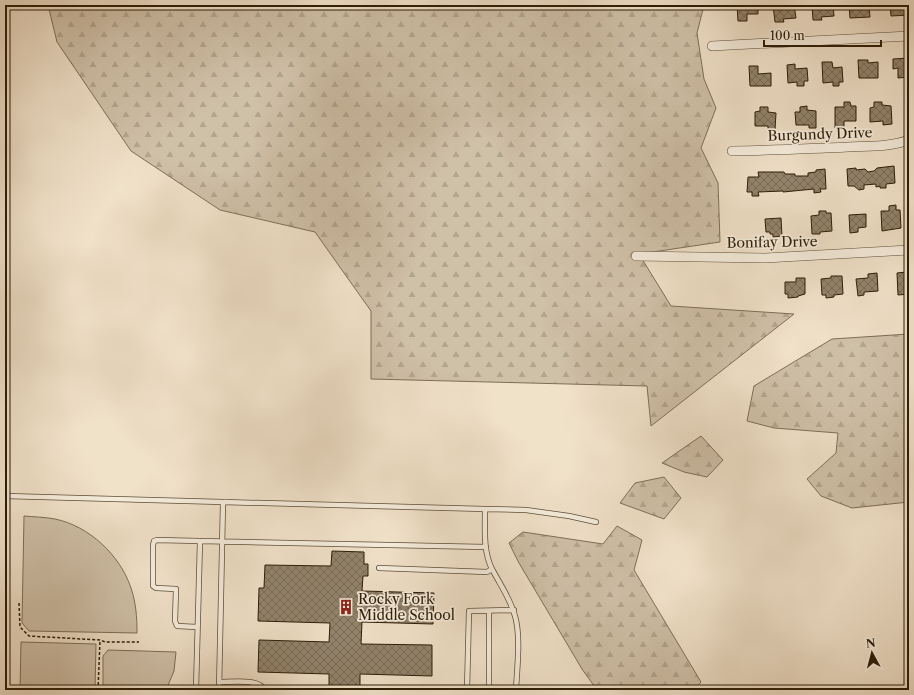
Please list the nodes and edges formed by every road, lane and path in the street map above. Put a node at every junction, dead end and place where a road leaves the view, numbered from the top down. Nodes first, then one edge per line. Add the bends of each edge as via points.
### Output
1 (909, 36) edge
2 (712, 46) dead end
3 (909, 140) edge
4 (732, 151) dead end
5 (909, 250) edge
6 (636, 256) dead end
7 (5, 496) edge
8 (223, 502) junction
9 (485, 509) junction
10 (596, 522) dead end
11 (200, 541) junction
12 (223, 542) junction
13 (486, 547) junction
14 (379, 568) dead end
15 (492, 568) junction
16 (19, 603) dead end
17 (514, 610) junction
18 (490, 612) junction
19 (197, 627) junction
20 (100, 640) junction
21 (139, 642) dead end
22 (5, 652) edge
23 (219, 682) junction
24 (7, 690) edge
25 (98, 690) edge
26 (196, 690) edge
27 (219, 690) edge
28 (265, 690) edge
29 (467, 690) edge
30 (489, 690) edge
31 (516, 690) edge

1 - 2 street
3 - 4 street, Burgundy Drive via 898,144 856,147
5 - 6 street, Bonifay Drive via 765,258
7 - 8 lane
8 - 9 lane
8 - 12 lane
9 - 10 lane via 526,510
9 - 13 lane
11 - 12 lane
11 - 19 lane
11 - 19 lane via 157,540 153,545 153,586 176,589 177,626
12 - 13 lane
12 - 23 lane
13 - 15 lane
14 - 15 lane via 487,572
15 - 17 lane
16 - 20 path via 20,627 29,636
17 - 18 lane
17 - 31 lane via 518,639
18 - 29 lane via 469,611
18 - 30 lane
19 - 26 lane
20 - 21 path
20 - 25 path
22 - 24 lane
23 - 27 lane
23 - 28 lane via 254,682 263,686

